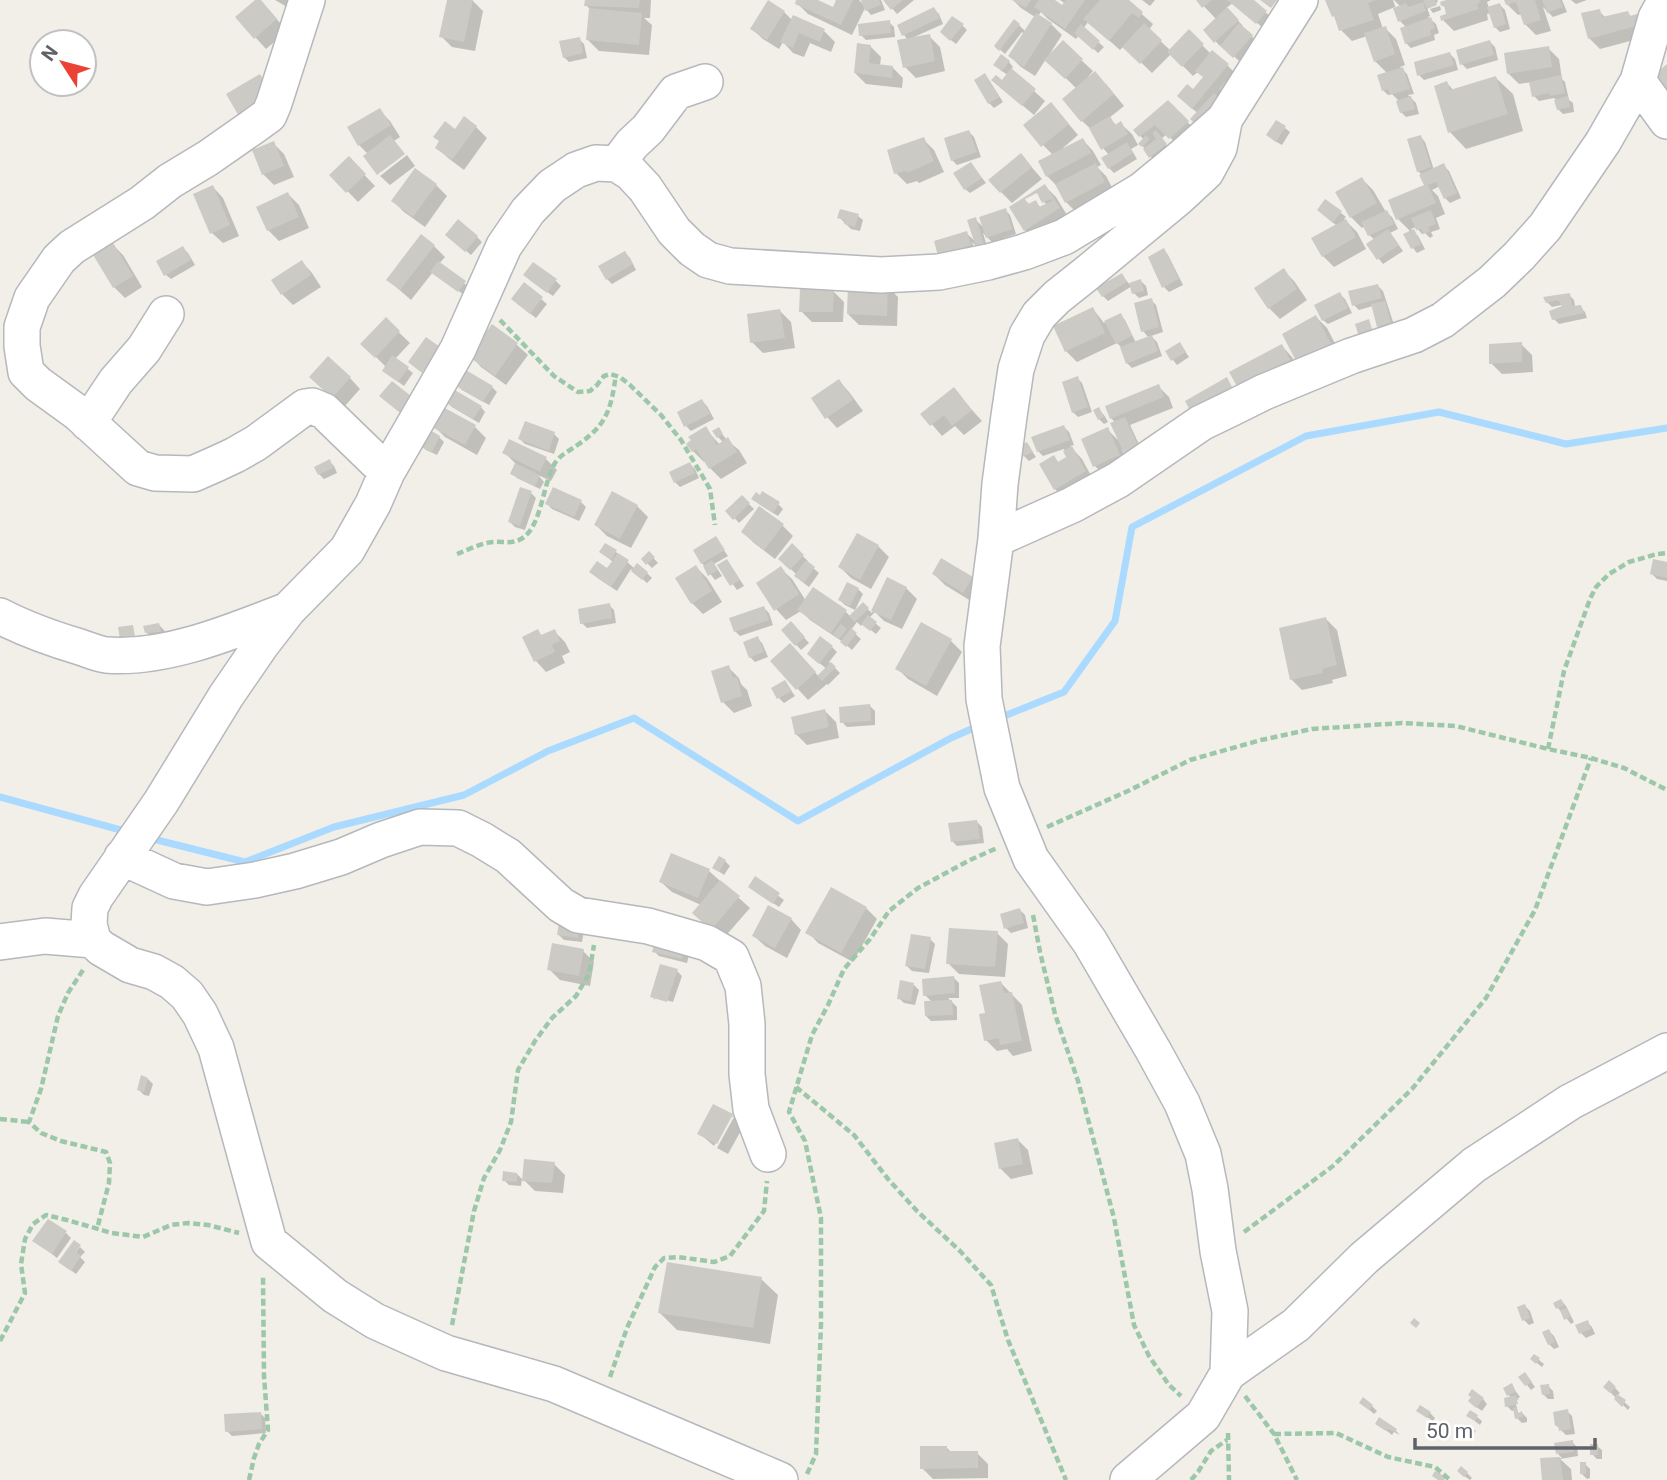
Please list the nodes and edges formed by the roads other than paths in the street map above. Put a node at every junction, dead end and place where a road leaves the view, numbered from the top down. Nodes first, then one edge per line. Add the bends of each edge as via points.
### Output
1 (307, 0) edge
2 (1300, 0) edge
3 (1666, 0) edge
4 (1638, 81) junction
5 (705, 82) dead end
6 (1224, 120) junction
7 (1667, 121) edge
8 (617, 164) junction
9 (166, 314) dead end
10 (88, 423) junction
11 (387, 472) junction
12 (996, 539) junction
13 (288, 610) junction
14 (0, 616) edge
15 (124, 853) junction
16 (0, 942) edge
17 (97, 944) junction
18 (1667, 1051) edge
19 (768, 1153) road end
20 (1228, 1373) junction
21 (780, 1480) edge
22 (1128, 1480) edge

1 - 10 street via 269,115 72,247 32,298 22,327 26,372
2 - 6 street
3 - 4 street via 1656,18
4 - 7 street
4 - 12 street via 1545,228 1492,282 1443,320 1264,392 1201,423 1118,480
5 - 8 street via 676,92
6 - 8 street via 1142,190 1064,237 1024,252 939,272 881,275 763,269 708,260 674,231 645,188
6 - 12 street via 1219,148 1206,172 1057,297 1027,335 1016,369
8 - 11 street via 596,163 576,170 528,211 504,246 458,349
9 - 10 street
10 - 11 street via 138,468 193,474 236,456 305,407 313,406 324,411
11 - 13 street via 346,550
12 - 20 street via 982,646 984,699 1002,788 1031,859 1090,942 1182,1103 1203,1154 1230,1311
13 - 14 street via 200,642 145,654 104,655
13 - 15 street
15 - 17 street via 90,908 89,924
15 - 19 street via 174,881 207,887 295,871 420,827 458,828 508,856 578,915 648,926 707,943 732,957 744,986 751,1109
16 - 17 street via 45,936
17 - 21 street via 130,965 172,982 200,1014 216,1048 268,1242 335,1296 375,1321 446,1353 554,1384
18 - 20 street via 1570,1101 1474,1165 1364,1258 1296,1325
20 - 22 street via 1215,1427

